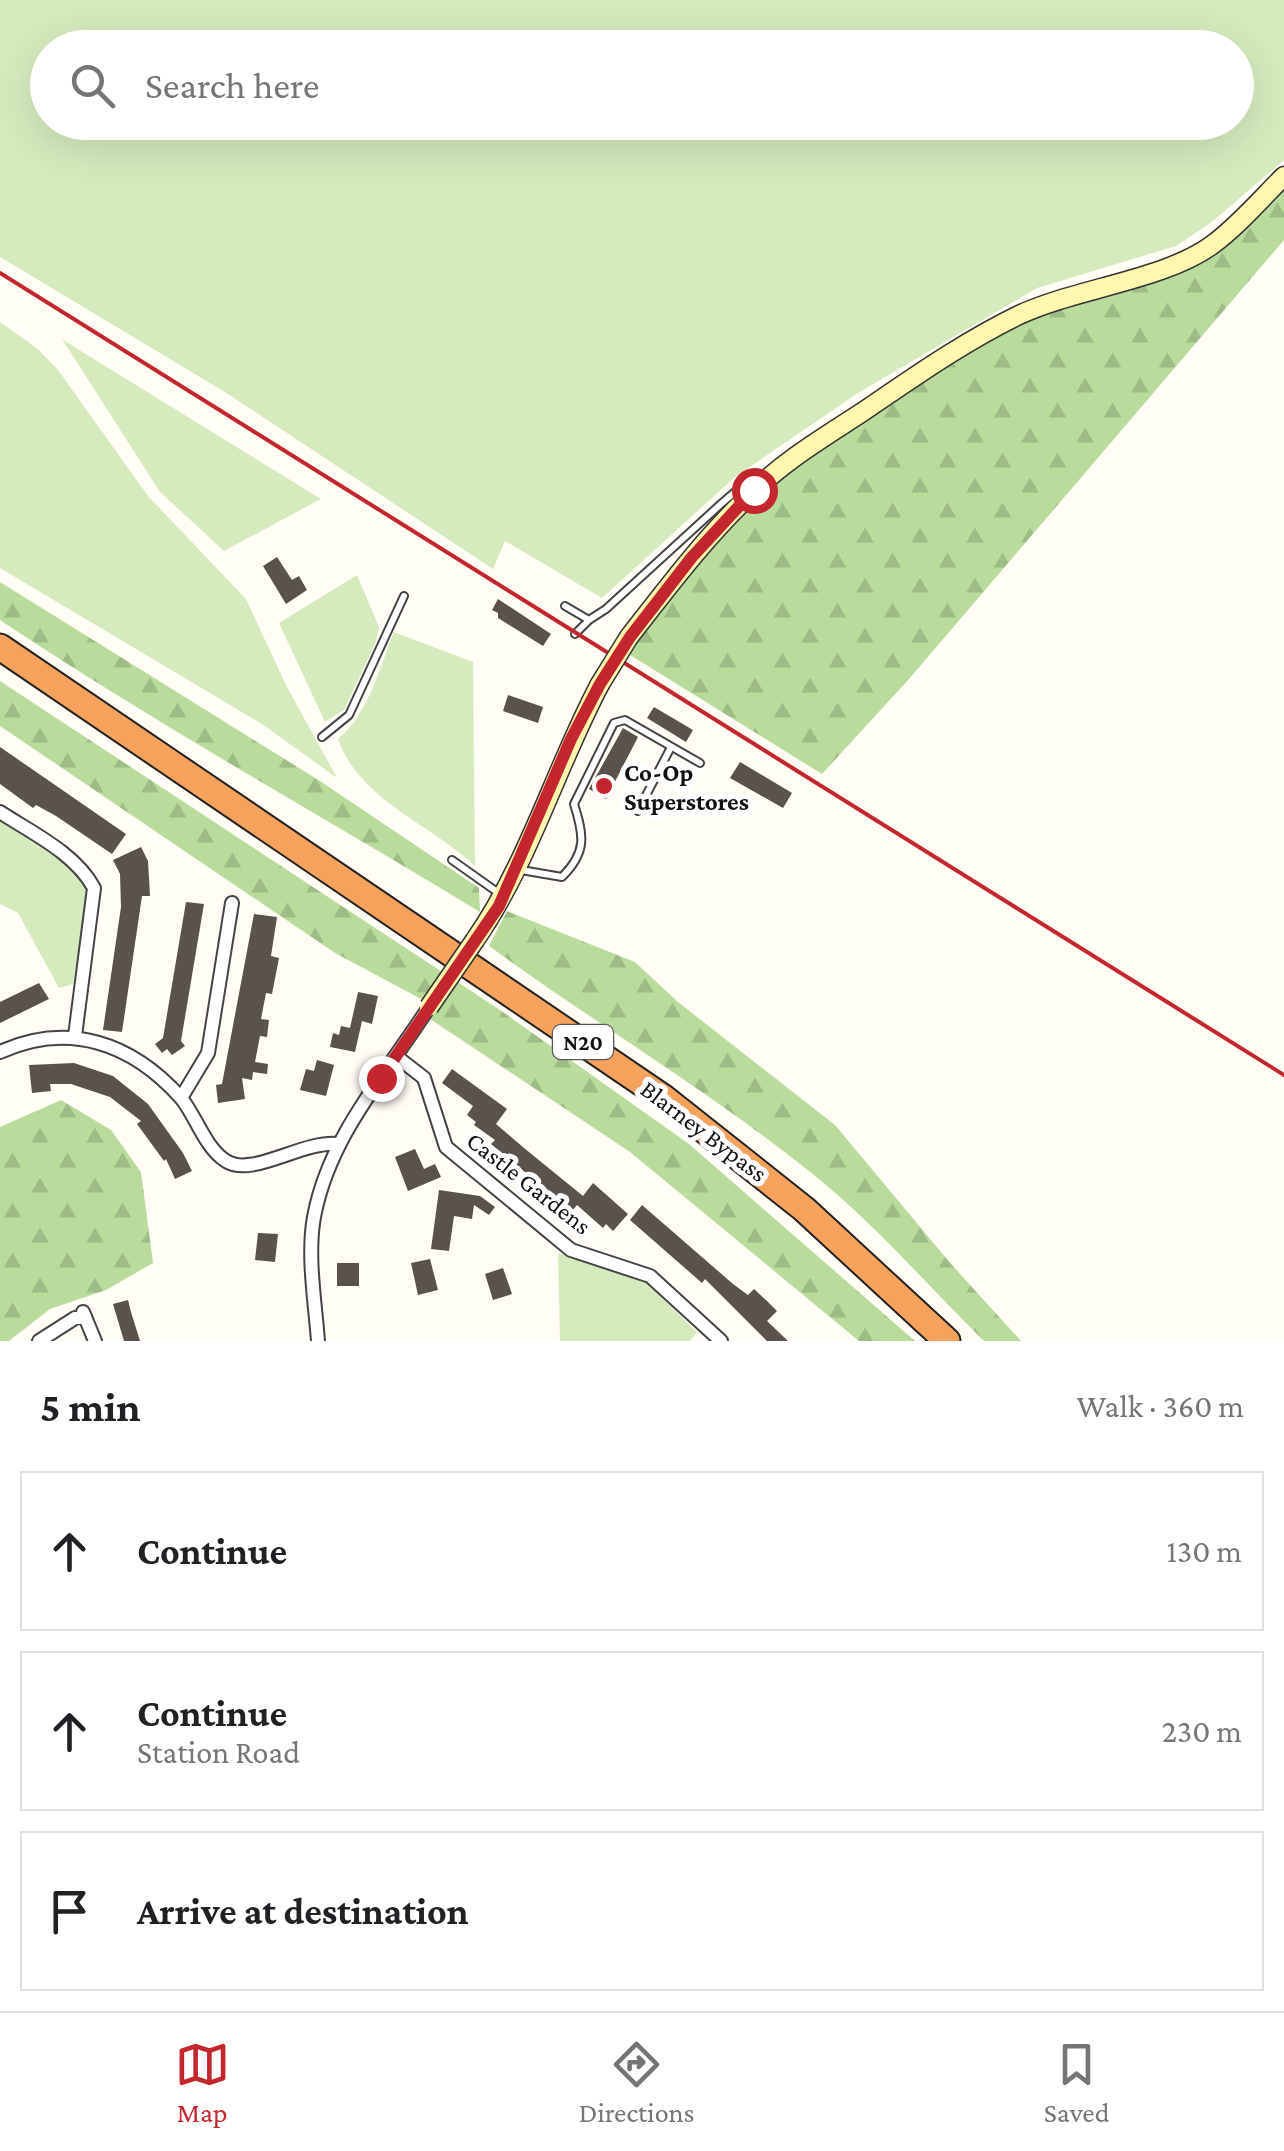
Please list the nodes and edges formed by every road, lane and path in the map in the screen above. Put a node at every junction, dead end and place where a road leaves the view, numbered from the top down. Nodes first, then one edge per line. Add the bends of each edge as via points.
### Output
1 (1284, 176) edge
2 (754, 490) junction
3 (404, 596) dead end
4 (565, 606) dead end
5 (589, 620) junction
6 (576, 634) dead end
7 (0, 648) edge
8 (322, 737) dead end
9 (672, 747) junction
10 (700, 763) dead end
11 (638, 811) dead end
12 (0, 812) edge
13 (452, 860) dead end
14 (515, 869) junction
15 (503, 896) junction
16 (232, 902) dead end
17 (429, 1007) joint
18 (74, 1036) junction
19 (0, 1052) edge
20 (397, 1056) junction
21 (181, 1098) junction
22 (338, 1144) junction
23 (39, 1341) edge
24 (95, 1341) edge
25 (318, 1341) edge
26 (721, 1341) edge
27 (947, 1341) edge

1 - 2 street via 1214,244 1177,264 1014,317 809,447
2 - 5 lane via 736,491
2 - 14 street, bridge via 692,557 600,684
3 - 8 lane via 349,715
4 - 5 lane
5 - 6 lane
7 - 27 highway, Blarney Bypass / N20 via 664,1098 804,1209
9 - 10 lane
9 - 11 lane
9 - 14 lane via 625,720 614,723 574,804 582,830 578,860 562,877
12 - 18 street via 67,857 94,888
13 - 15 lane
14 - 15 street
15 - 17 street, bridge
16 - 21 street via 208,1053
17 - 20 street
18 - 19 street
18 - 21 street via 134,1057
20 - 22 street
20 - 26 street, Castle Gardens via 424,1078 446,1146 570,1250 650,1276
21 - 22 street via 217,1153 237,1165 322,1142
22 - 25 street via 313,1220
23 - 24 street via 83,1313

